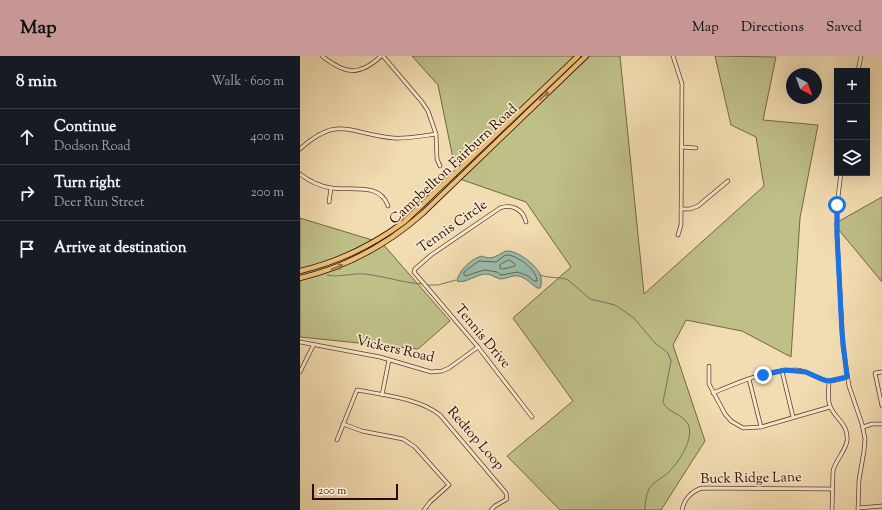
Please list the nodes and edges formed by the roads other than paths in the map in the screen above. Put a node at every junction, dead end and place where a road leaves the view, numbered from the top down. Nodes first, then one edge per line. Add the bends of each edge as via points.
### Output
1 (322, 56) edge
2 (382, 56) edge
3 (578, 56) edge
4 (586, 56) edge
5 (673, 56) edge
6 (861, 56) edge
7 (859, 68) edge
8 (436, 134) junction
9 (682, 147) junction
10 (696, 148) dead end
11 (300, 149) edge
12 (440, 166) dead end
13 (300, 174) edge
14 (841, 176) edge
15 (728, 181) dead end
16 (330, 188) junction
17 (329, 202) dead end
18 (388, 206) dead end
19 (681, 209) junction
20 (526, 222) dead end
21 (678, 235) dead end
22 (300, 270) edge
23 (414, 272) joint
24 (300, 278) edge
25 (300, 342) edge
26 (314, 344) junction
27 (478, 347) junction
28 (389, 360) junction
29 (709, 366) dead end
30 (782, 371) junction
31 (300, 372) edge
32 (882, 372) edge
33 (847, 377) junction
34 (749, 379) junction
35 (829, 381) junction
36 (713, 393) junction
37 (382, 395) junction
38 (882, 406) edge
39 (830, 407) junction
40 (532, 417) dead end
41 (793, 417) junction
42 (882, 420) edge
43 (343, 424) junction
44 (882, 424) edge
45 (761, 427) junction
46 (863, 427) junction
47 (337, 440) dead end
48 (832, 489) junction
49 (882, 506) edge
50 (858, 509) edge
51 (424, 510) edge
52 (491, 510) edge
53 (682, 510) edge
54 (832, 510) edge

1 - 2 street via 348,71 366,68
2 - 8 street via 422,102 433,122
3 - 22 main road, Campbellton Fairburn Road via 404,222 356,252
24 -> 4 main road, Campbellton Fairburn Road via 350,262 407,227
5 - 9 street via 682,84
6 - 7 street
8 - 11 street via 394,138 349,129 333,129 314,137
8 - 12 street via 437,159
9 - 10 street
9 - 19 street
13 - 16 street
14 - 33 street via 837,235
15 - 19 street via 698,206
16 - 17 street
16 - 18 street via 379,193
19 - 21 street
20 - 23 street, Tennis Circle via 523,214 516,208 500,208 432,254
23 - 27 street, Tennis Drive
25 - 26 street, Vickers Road
26 - 28 street, Vickers Road
26 - 31 street
27 - 28 street, Vickers Road via 449,368 435,372
27 - 40 street, Tennis Drive
28 - 37 street
29 - 36 street via 709,384
30 - 34 street
30 - 35 street via 806,372
30 - 41 street
32 - 38 street via 875,373
33 - 35 street
33 - 46 street
34 - 36 street
34 - 45 street
35 - 39 street
36 - 45 street via 725,414 736,425 743,428
37 - 43 street, Redtop Loop via 357,390
37 - 52 street, Redtop Loop via 420,403 440,415 506,493 507,499
39 - 41 street
39 - 48 street via 843,424 847,435 847,442 834,466
41 - 45 street
42 - 44 street
43 - 47 street, Redtop Loop
43 - 51 street via 362,431 403,439 421,453 449,485
44 - 46 street
46 - 50 street via 865,439
48 - 53 street, Buck Ridge Lane via 702,488 689,496
48 - 54 street
49 - 50 street

